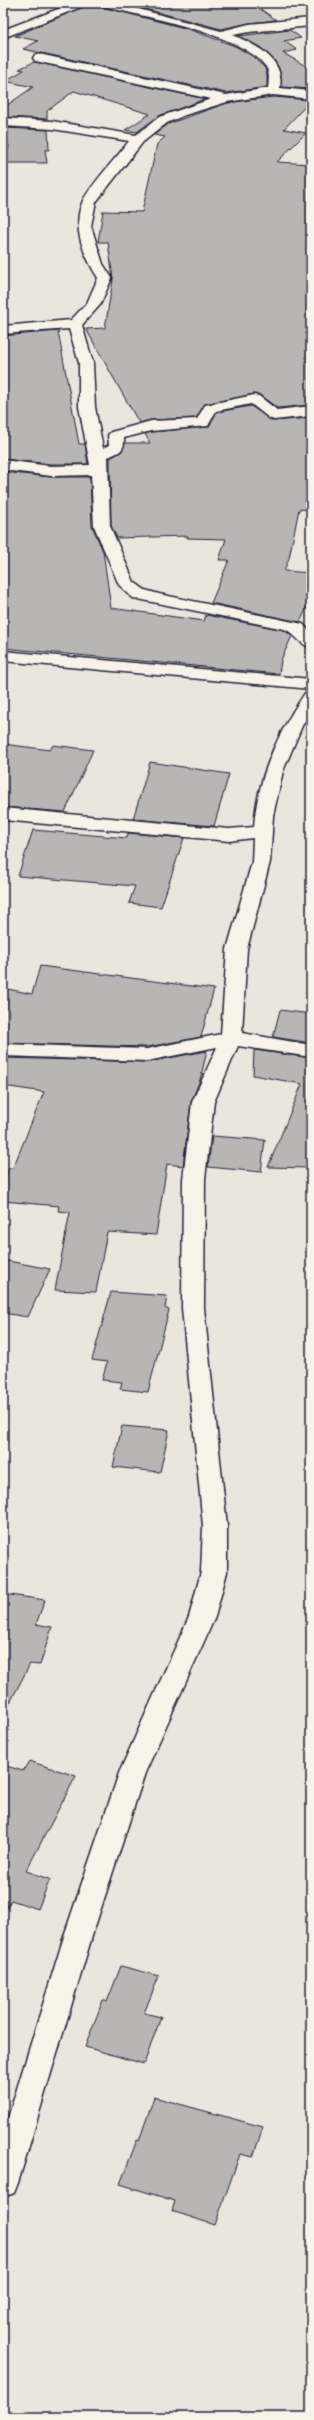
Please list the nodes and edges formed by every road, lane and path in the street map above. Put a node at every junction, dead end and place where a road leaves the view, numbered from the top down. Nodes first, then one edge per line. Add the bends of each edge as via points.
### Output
1 (85, 3) edge
2 (103, 3) edge
3 (311, 22) edge
4 (3, 34) edge
5 (219, 35) junction
6 (39, 58) dead end
7 (273, 91) junction
8 (311, 95) edge
9 (225, 99) junction
10 (3, 122) edge
11 (138, 139) junction
12 (75, 324) junction
13 (3, 330) edge
14 (311, 410) edge
15 (3, 465) edge
16 (99, 470) junction
17 (311, 643) edge
18 (3, 656) edge
19 (311, 684) edge
20 (311, 697) edge
21 (3, 814) edge
22 (263, 832) junction
23 (231, 1038) junction
24 (3, 1050) edge
25 (311, 1050) edge
26 (3, 2183) edge

1 - 4 street
2 - 5 street
3 - 5 street via 249,28
5 - 7 street via 257,51 271,65 276,76
6 - 9 street
7 - 8 street
7 - 9 street
9 - 11 street via 169,117
10 - 11 street via 52,125
11 - 12 street via 89,202 84,226 96,264 105,278 93,305
12 - 13 street
12 - 16 street via 86,363 86,407
14 - 16 street via 274,415 254,399 210,408 203,423 151,426 116,435 117,447 100,455
15 - 16 street via 51,470
16 - 17 street via 102,526 127,586 139,594 157,599 288,625 297,628
18 - 19 street
20 - 22 street via 293,726 274,771
21 - 22 street via 229,835
22 - 23 street via 261,862 237,950
23 - 24 street via 147,1055
23 - 25 street
23 - 26 street via 203,1102 194,1179 192,1227 192,1308 215,1526 214,1572 202,1617 132,1773 79,1933

